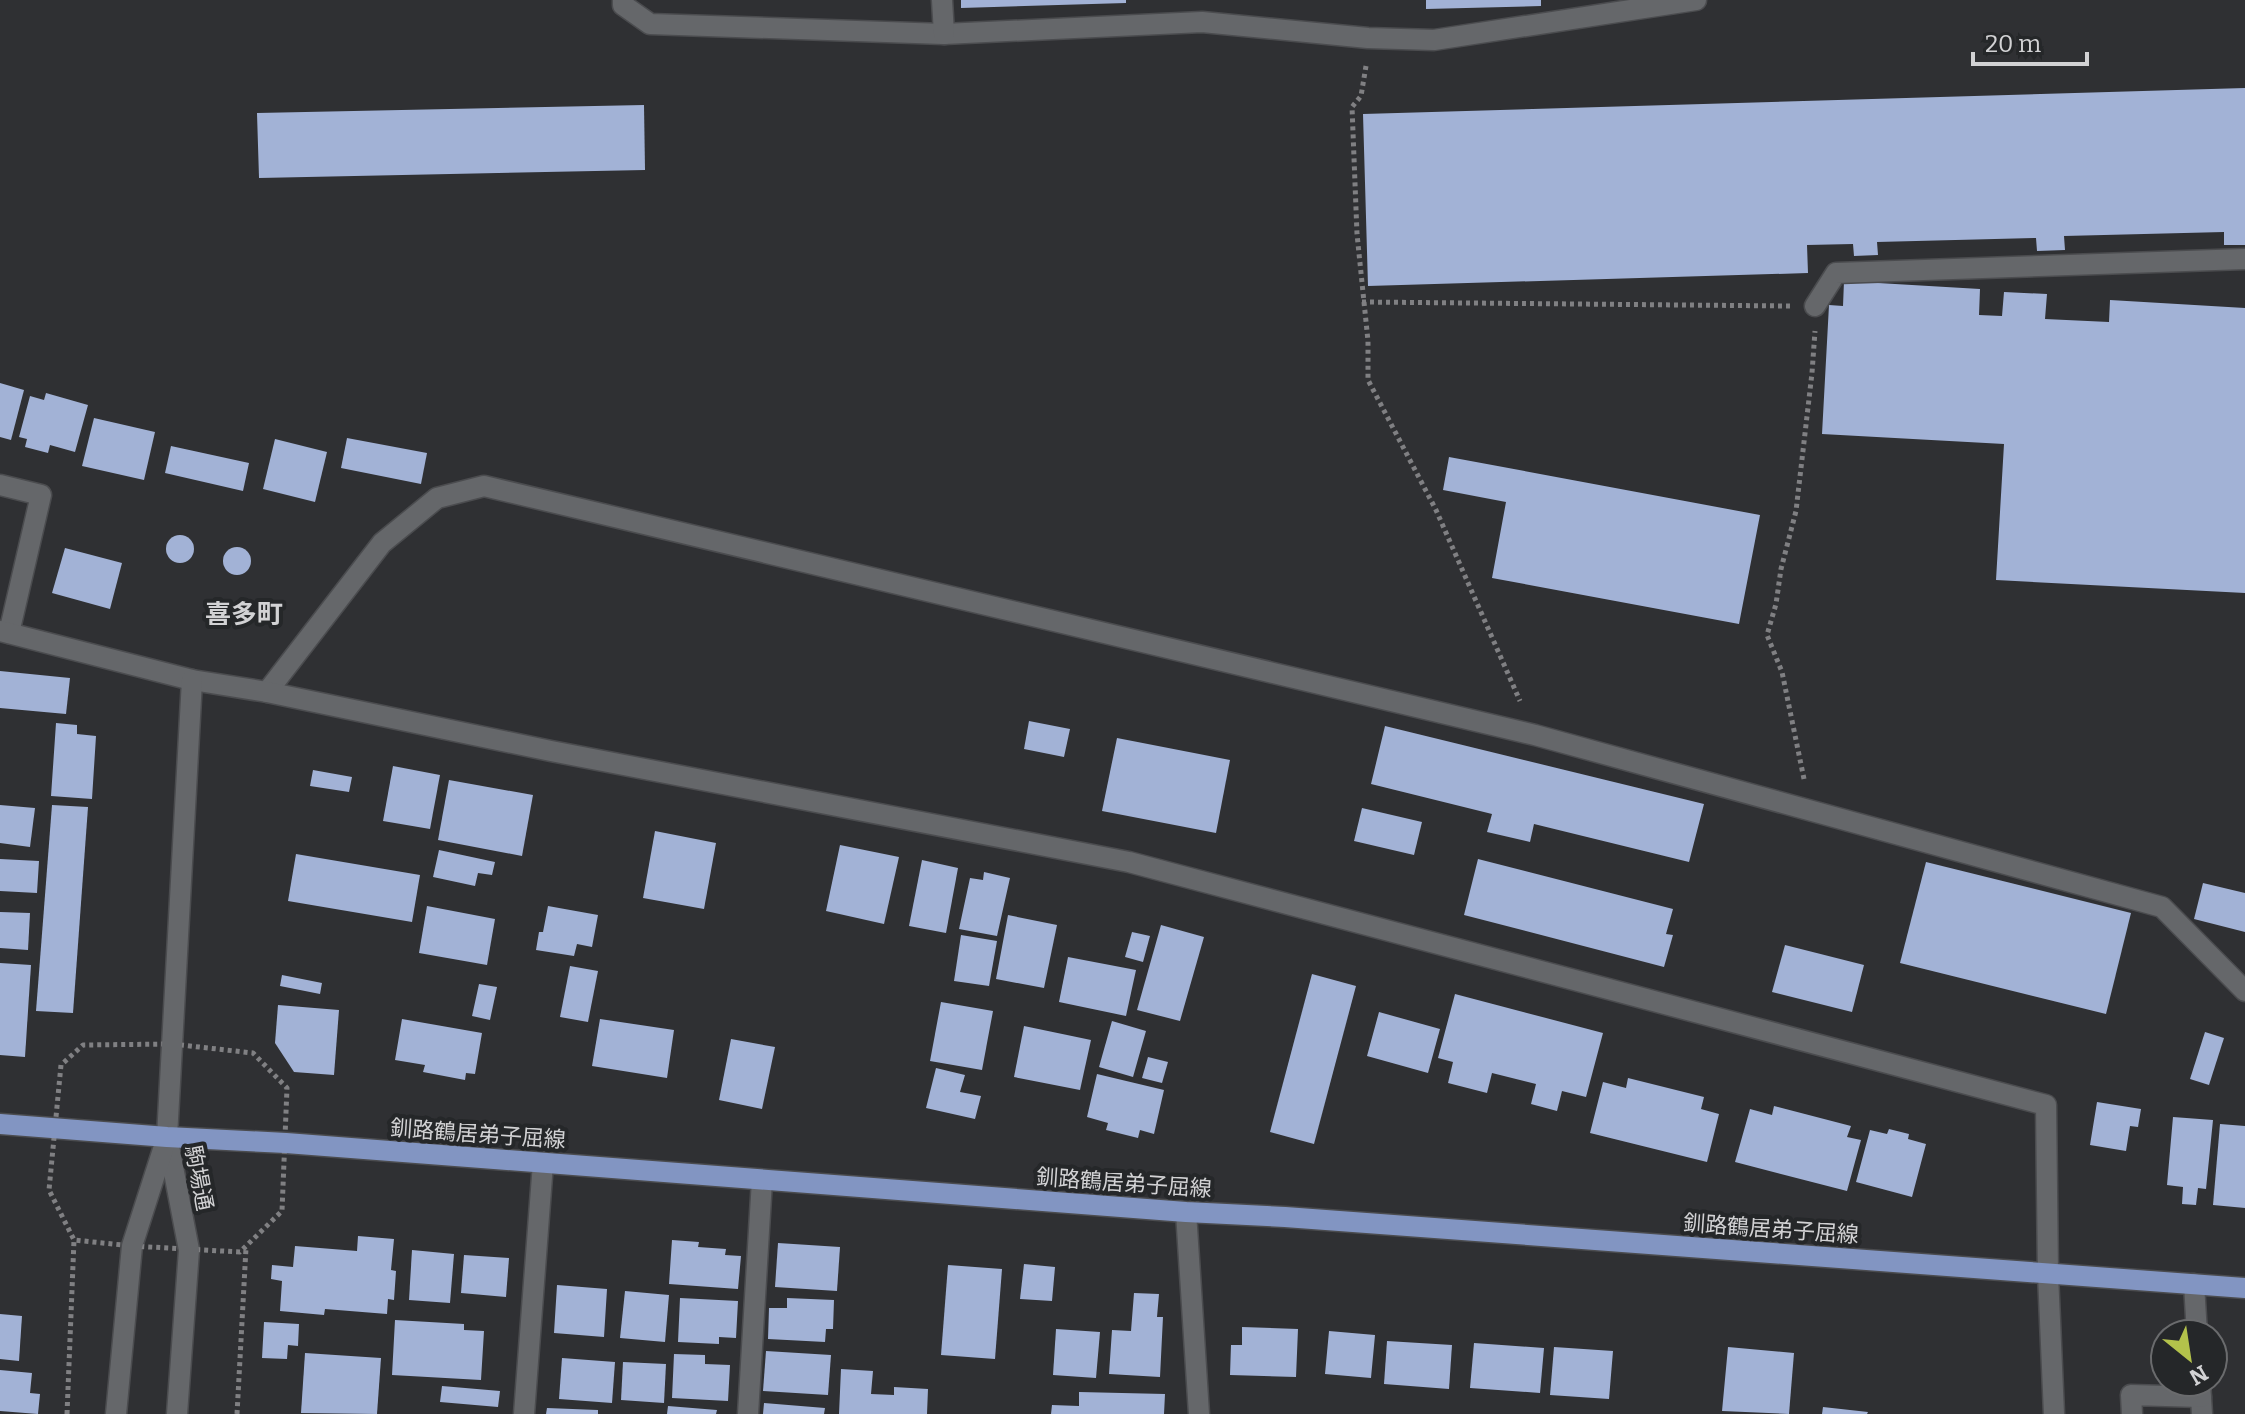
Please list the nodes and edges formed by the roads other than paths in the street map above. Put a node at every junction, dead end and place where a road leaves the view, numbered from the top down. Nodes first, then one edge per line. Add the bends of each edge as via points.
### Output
1 (623, 0) edge
2 (942, 0) edge
3 (1696, 0) edge
4 (944, 34) junction
5 (2245, 259) edge
6 (1815, 306) road end
7 (0, 485) edge
8 (4, 632) edge
9 (192, 680) junction
10 (267, 692) junction
11 (2245, 991) edge
12 (0, 1124) edge
13 (167, 1137) junction
14 (543, 1163) junction
15 (762, 1180) junction
16 (1186, 1212) junction
17 (2048, 1274) junction
18 (2194, 1284) junction
19 (2245, 1288) edge
20 (2196, 1318) edge
21 (2149, 1396) edge
22 (116, 1414) edge
23 (177, 1414) edge
24 (524, 1414) edge
25 (748, 1414) edge
26 (1199, 1414) edge
27 (2054, 1414) edge
28 (2132, 1414) edge

1 - 4 street via 650,24
2 - 4 street
3 - 4 street via 1434,40 1202,22
5 - 6 street via 1836,273
7 - 8 street via 41,495
8 - 9 street
9 - 10 street
9 - 13 street
10 - 11 street via 382,543 437,498 484,486 1535,735 2162,907
10 - 17 street via 1129,862 2046,1105
12 - 13 main road, 釧路鶴居弟子屈線
13 - 14 main road, 釧路鶴居弟子屈線
13 - 22 street, 駒場通 via 132,1246
13 - 23 street, 駒場通 via 189,1250
14 - 15 main road, 釧路鶴居弟子屈線
14 - 24 street
15 - 16 main road, 釧路鶴居弟子屈線
15 - 25 street
16 - 17 main road, 釧路鶴居弟子屈線
16 - 26 street
17 - 18 main road, 釧路鶴居弟子屈線
17 - 27 street
18 - 19 main road, 釧路鶴居弟子屈線
18 - 20 street
21 - 28 street via 2131,1395

